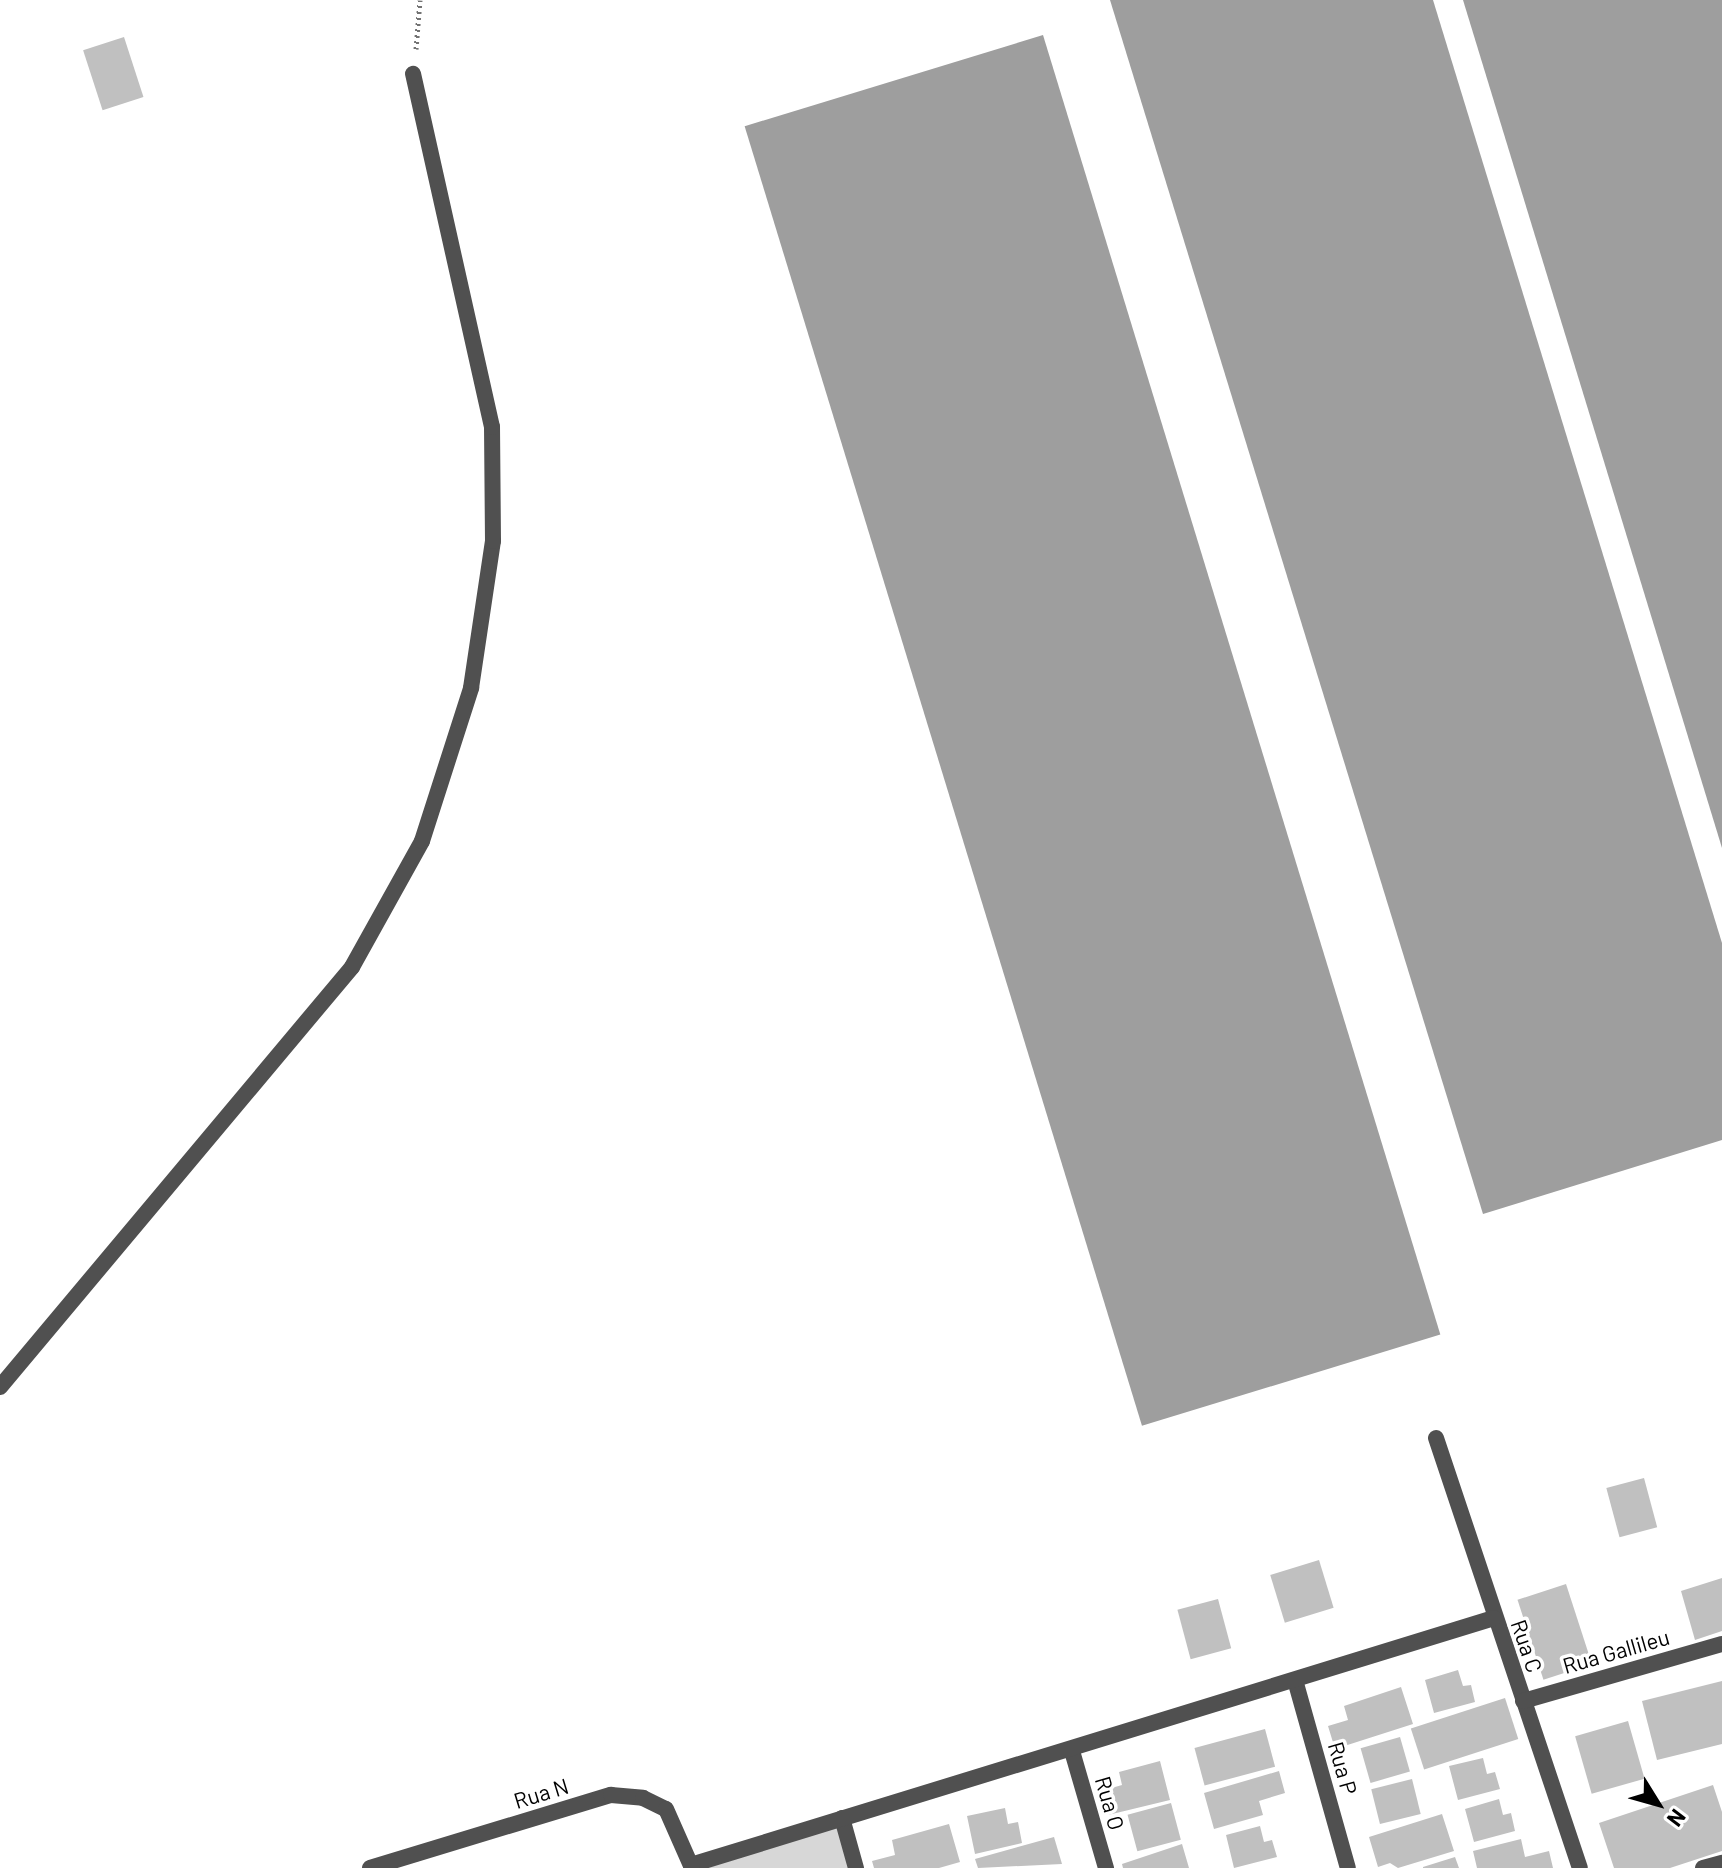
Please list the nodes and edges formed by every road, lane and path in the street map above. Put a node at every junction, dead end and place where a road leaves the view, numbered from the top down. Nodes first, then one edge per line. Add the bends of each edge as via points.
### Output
1 (420, 0) edge
2 (413, 74) joint
3 (0, 1387) edge
4 (1436, 1438) dead end
5 (1494, 1618) junction
6 (1722, 1644) edge
7 (1295, 1680) junction
8 (1523, 1701) junction
9 (1072, 1751) junction
10 (842, 1818) junction
11 (1722, 1863) edge
12 (692, 1866) edge
13 (370, 1868) edge
14 (856, 1868) edge
15 (1106, 1868) edge
16 (1348, 1868) edge
17 (1580, 1868) edge
18 (1703, 1868) edge

1 - 2 path
2 - 3 street via 492,427 493,541 471,688 422,841 352,967
4 - 5 street, Rua C
5 - 7 street
5 - 8 street, Rua C
6 - 8 street, Rua Gallileu
7 - 9 street
7 - 16 street, Rua P
8 - 17 street, Rua C
9 - 10 street
9 - 15 street, Rua O
10 - 12 street
10 - 14 street
11 - 18 street
12 - 13 street, Rua N via 666,1809 643,1798 611,1795

